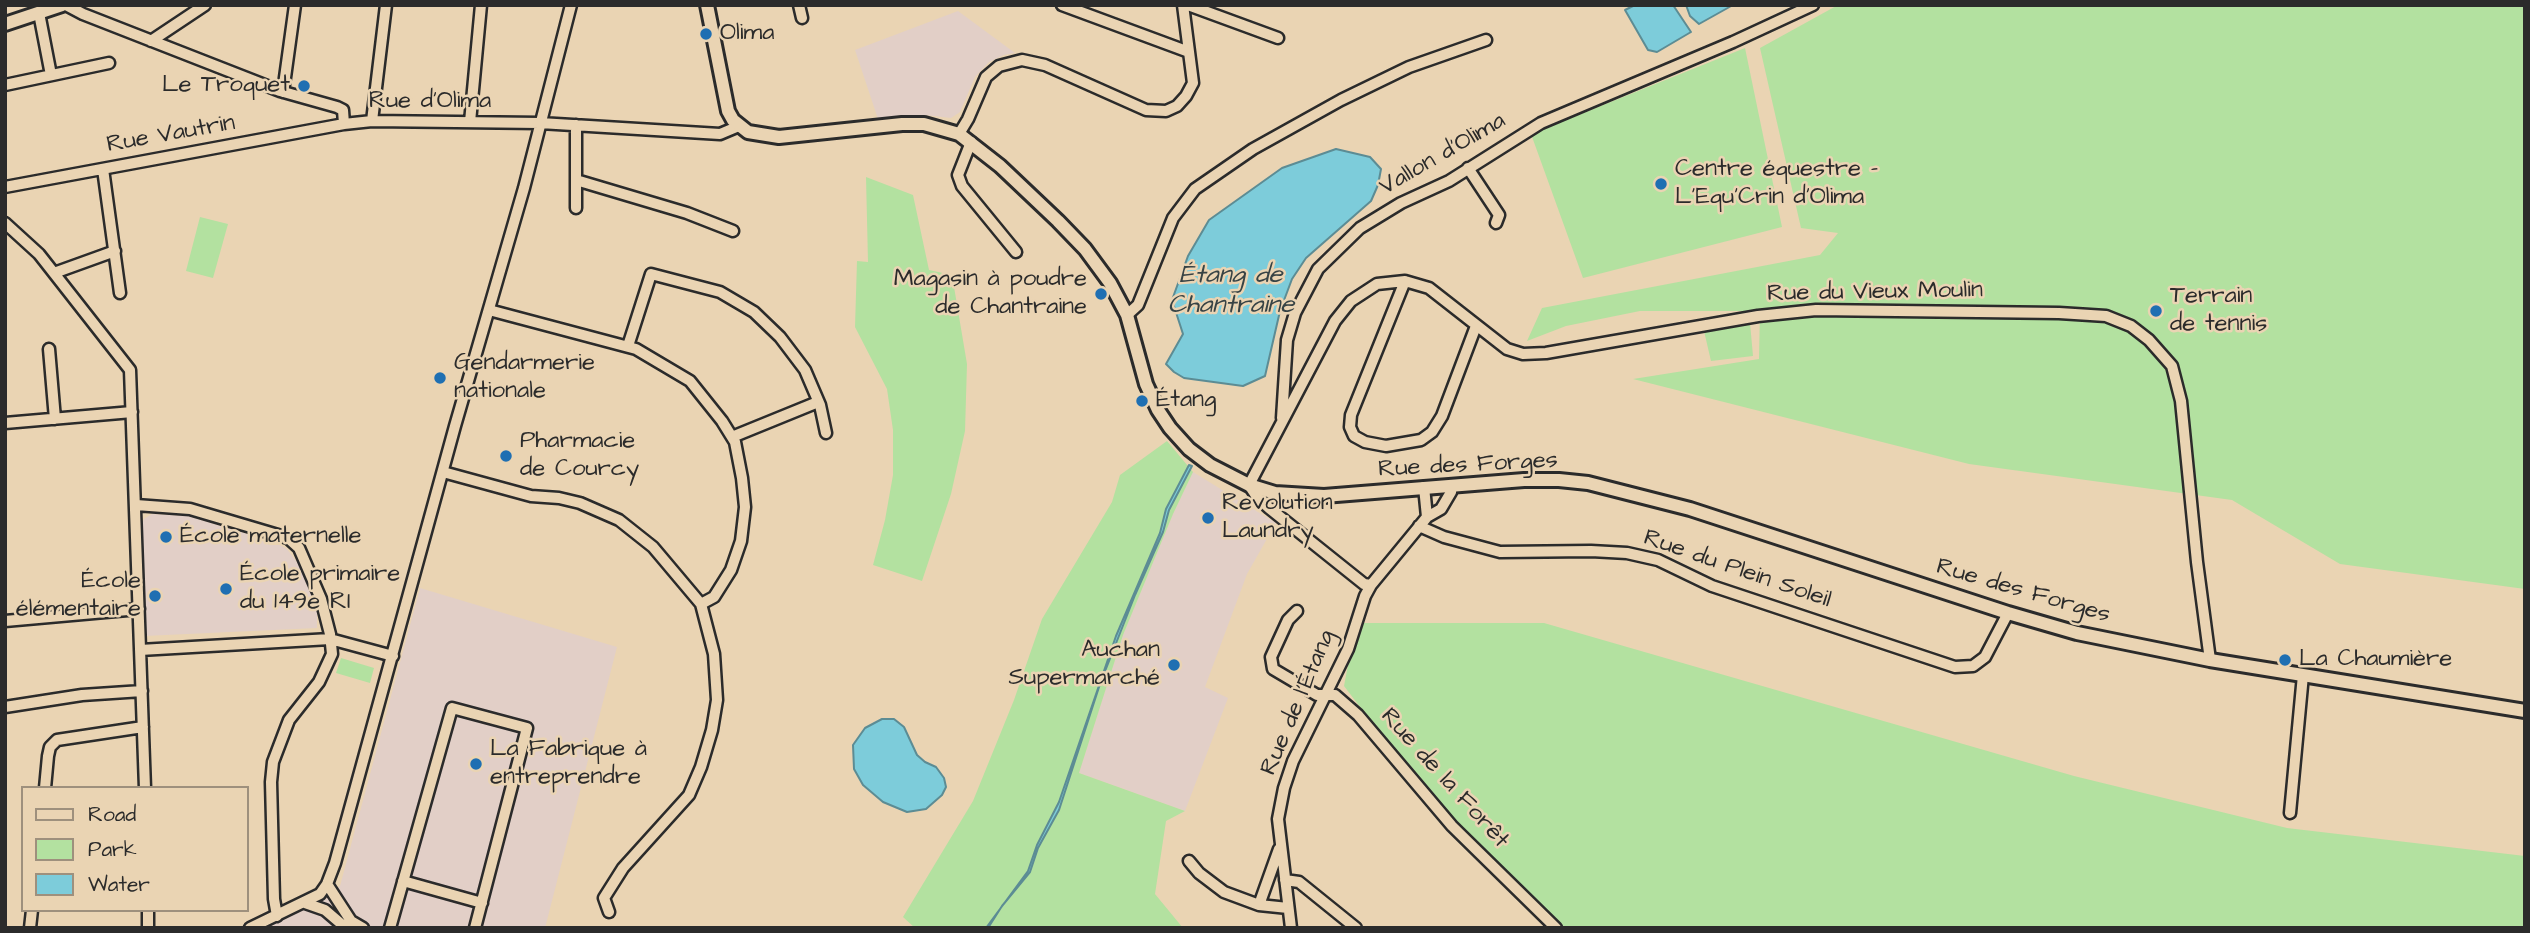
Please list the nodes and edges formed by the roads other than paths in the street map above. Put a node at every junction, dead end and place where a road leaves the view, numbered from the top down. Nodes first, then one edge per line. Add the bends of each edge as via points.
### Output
1 (62, 5) edge
2 (205, 5) edge
3 (295, 5) edge
4 (386, 5) edge
5 (481, 5) edge
6 (571, 5) edge
7 (707, 5) edge
8 (799, 5) edge
9 (1063, 5) edge
10 (1185, 5) edge
11 (1813, 5) edge
12 (38, 13) junction
13 (802, 18) dead end
14 (5, 24) edge
15 (1278, 38) dead end
16 (1486, 40) dead end
17 (151, 41) junction
18 (1189, 52) junction
19 (109, 63) dead end
20 (51, 75) junction
21 (5, 85) edge
22 (283, 92) junction
23 (372, 121) junction
24 (470, 122) junction
25 (540, 123) junction
26 (344, 124) junction
27 (576, 125) junction
28 (739, 126) junction
29 (959, 134) junction
30 (971, 142) junction
31 (103, 169) junction
32 (1468, 169) junction
33 (576, 180) junction
34 (5, 187) edge
35 (576, 208) dead end
36 (5, 223) edge
37 (1496, 223) dead end
38 (733, 231) dead end
39 (115, 251) junction
40 (1016, 252) dead end
41 (54, 273) junction
42 (1405, 281) junction
43 (120, 293) dead end
44 (489, 310) junction
45 (1127, 315) junction
46 (1476, 326) junction
47 (628, 346) junction
48 (49, 349) dead end
49 (818, 402) junction
50 (132, 412) junction
51 (55, 419) junction
52 (1282, 422) junction
53 (5, 424) edge
54 (826, 433) dead end
55 (732, 437) junction
56 (443, 472) junction
57 (1249, 485) junction
58 (1452, 485) junction
59 (1424, 487) junction
60 (136, 505) junction
61 (1427, 517) junction
62 (1419, 526) junction
63 (1371, 585) junction
64 (701, 604) junction
65 (139, 609) junction
66 (1297, 611) dead end
67 (2008, 613) junction
68 (5, 621) edge
69 (330, 639) junction
70 (140, 650) junction
71 (393, 656) junction
72 (2210, 660) junction
73 (2303, 675) junction
74 (142, 691) junction
75 (1327, 695) junction
76 (5, 707) edge
77 (2525, 711) edge
78 (143, 727) junction
79 (45, 786) edge
80 (145, 786) edge
81 (2290, 813) dead end
82 (1280, 846) junction
83 (1189, 861) dead end
84 (1285, 880) junction
85 (403, 881) junction
86 (327, 884) junction
87 (305, 903) junction
88 (482, 903) junction
89 (1259, 905) junction
90 (1289, 908) junction
91 (609, 912) dead end
92 (277, 916) junction
93 (250, 928) edge
94 (346, 928) edge
95 (363, 928) edge
96 (390, 928) edge
97 (474, 928) edge
98 (1291, 928) edge
99 (1356, 928) edge
100 (1556, 928) edge

1 - 12 main road
1 - 17 street, Rue d'Olima
2 - 17 street
3 - 22 street
4 - 23 street
5 - 24 street
6 - 25 street
7 - 28 main road via 728,111
8 - 13 street
9 - 18 street
10 - 15 street
10 - 18 street
11 - 32 street, Vallon d'Olima via 1541,123
12 - 14 main road
12 - 20 street
16 - 45 street via 1409,67 1341,100 1253,149 1195,190 1173,218 1138,305
17 - 22 street, Rue d'Olima
18 - 29 street via 1193,83 1177,106 1166,111 1146,110 1045,65 1022,60 999,66 986,77
19 - 20 street
20 - 21 street
22 - 26 street, Rue d'Olima via 337,107
23 - 24 street, Rue d'Olima
23 - 26 street, Rue d'Olima
24 - 25 street, Rue d'Olima
25 - 27 street, Rue d'Olima
25 - 44 street
26 - 31 street, Rue Vautrin
27 - 28 street, Rue d'Olima via 720,134
27 - 33 street
28 - 29 main road, Rue des Forges via 758,135 779,137 902,124 924,124
29 - 30 main road, Rue des Forges
30 - 40 street via 958,175 962,186
30 - 45 main road, Rue des Forges via 1084,249
31 - 34 street, Rue Vautrin
31 - 39 street
32 - 37 street via 1499,215
32 - 52 street, Vallon d'Olima via 1360,228 1318,269 1294,313 1287,340
33 - 35 street
33 - 38 street
36 - 41 street
39 - 41 street
39 - 43 street
41 - 50 street via 130,370
42 - 46 street, Rue du Vieux Moulin via 1429,288
42 - 46 street via 1351,415 1354,436 1386,446 1422,440 1432,432
42 - 52 street via 1377,284 1351,301 1335,321
44 - 47 street
44 - 56 street
45 - 57 main road, Rue des Forges via 1146,384 1170,428 1210,465
46 - 72 street, Rue du Vieux Moulin via 1507,349 1523,354 1816,310 2059,313 2106,316 2131,326 2172,366 2181,401
47 - 49 street via 652,274 720,292 754,312 780,337 805,370
47 - 55 street via 690,381
48 - 51 street
49 - 54 street
49 - 55 street
50 - 51 street
50 - 60 street
51 - 53 street
52 - 57 street, Vallon d'Olima
55 - 64 street via 744,498 741,541 731,570 714,597
56 - 64 street via 580,503 619,520 653,547
56 - 71 street
57 - 59 main road, Rue des Forges via 1299,496
57 - 63 street via 1269,508
58 - 59 main road, Rue des Forges
58 - 61 street, Rue de l'Étang via 1441,509
58 - 67 main road, Rue des Forges via 1559,480 1611,488 1690,509
59 - 61 street
60 - 65 street
60 - 69 street via 190,509 288,538 299,548 311,572
61 - 62 street, Rue de l'Étang
62 - 63 street, Rue de l'Étang
62 - 67 street, Rue du Plein Soleil via 1454,541 1500,552 1591,551 1658,560 1712,586 1955,667 1973,666 1985,657
63 - 75 street, Rue de l'Étang
64 - 91 street via 714,653 717,700 701,767 689,795 623,868 604,898
65 - 68 street
65 - 70 street
66 - 75 street, Rue de la Forêt via 1271,657 1272,669 1317,695
67 - 72 main road, Rue des Forges via 2077,633
69 - 70 street
69 - 71 street
69 - 92 street via 332,654 320,682 289,720 273,762
70 - 74 street
71 - 86 street
72 - 73 main road, Rue des Forges
73 - 77 main road, Rue des Forges
73 - 81 street
74 - 76 street
74 - 78 street
75 - 82 street, Rue de l'Étang via 1284,788 1278,818
75 - 100 street, Rue de la Forêt via 1335,695 1358,715 1452,826
78 - 79 street via 57,740 50,747
78 - 80 street
82 - 84 street, Rue de l'Étang
82 - 89 street
83 - 89 street via 1224,892
84 - 90 street, Rue de l'Étang
84 - 99 street via 1299,883
85 - 88 street
85 - 88 street via 452,708 527,728
85 - 96 street
86 - 87 street
86 - 95 street via 351,921
87 - 92 street
87 - 94 street via 325,911
88 - 97 street
89 - 90 street
90 - 98 street, Rue de l'Étang
92 - 93 street

